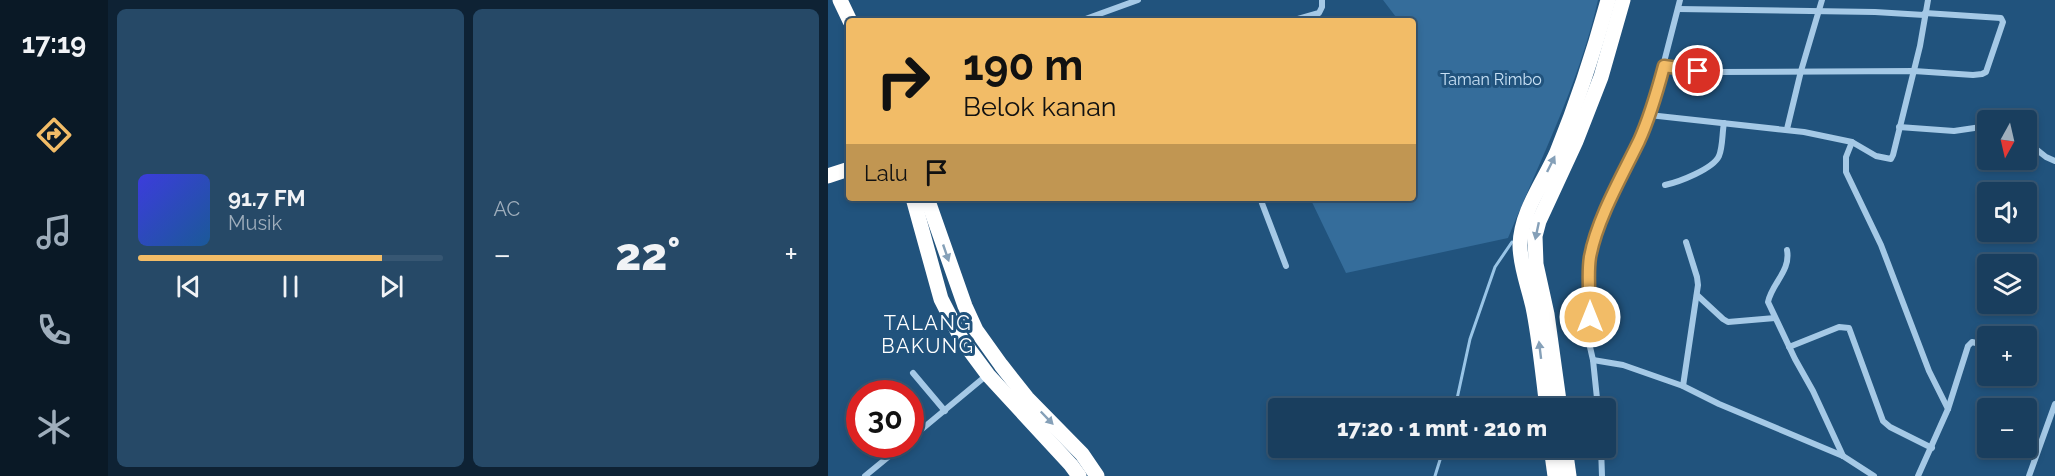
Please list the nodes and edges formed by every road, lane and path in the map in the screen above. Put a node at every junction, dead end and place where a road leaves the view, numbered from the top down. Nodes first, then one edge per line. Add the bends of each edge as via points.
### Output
1 (840, 0) edge
2 (1138, 0) edge
3 (1322, 0) edge
4 (1608, 0) edge
5 (1623, 0) edge
6 (1680, 0) edge
7 (1822, 0) edge
8 (1928, 0) edge
9 (1119, 3) edge
10 (1678, 9) junction
11 (1819, 12) junction
12 (1924, 14) junction
13 (849, 18) edge
14 (1086, 18) edge
15 (1302, 18) edge
16 (1664, 66) junction
17 (1587, 70) junction
18 (1801, 71) junction
19 (1914, 71) junction
20 (1601, 77) junction
21 (1649, 115) junction
22 (1724, 123) junction
23 (1899, 127) junction
24 (1977, 128) edge
25 (1787, 129) junction
26 (1852, 142) junction
27 (2037, 150) edge
28 (2055, 161) edge
29 (846, 170) edge
30 (828, 176) edge
31 (1665, 185) dead end
32 (914, 201) edge
33 (928, 201) edge
34 (1261, 201) edge
35 (1686, 242) dead end
36 (1787, 250) dead end
37 (1286, 266) dead end
38 (1697, 295) junction
39 (1775, 318) junction
40 (1977, 343) edge
41 (1789, 347) junction
42 (1593, 360) junction
43 (913, 373) dead end
44 (988, 375) junction
45 (1683, 386) junction
46 (1546, 398) edge
47 (1559, 398) edge
48 (1597, 398) edge
49 (2055, 404) edge
50 (1948, 409) junction
51 (945, 411) junction
52 (924, 428) edge
53 (1932, 448) junction
54 (1843, 456) junction
55 (887, 458) edge
56 (1553, 458) edge
57 (1567, 458) edge
58 (1601, 458) edge
59 (865, 476) edge
60 (1079, 476) edge
61 (1097, 476) edge
62 (1555, 476) edge
63 (1569, 476) edge
64 (1602, 476) edge
65 (1874, 476) edge
66 (1918, 476) edge
67 (2029, 476) edge

1 - 13 highway
2 - 9 street
3 - 15 street via 1319,13
4 - 17 highway
5 - 20 highway
6 - 10 street
7 - 11 street
8 - 12 street
9 - 14 street
10 - 11 street
10 - 16 street
11 - 12 street
11 - 18 street
12 - 19 street
12 - 19 street via 1999,17 2003,22 1988,68 1982,74
16 - 18 street via 1698,71
16 - 21 street
17 - 20 highway
46 -> 17 highway via 1538,331 1521,259 1522,229 1556,154
18 - 19 street
18 - 25 street
19 - 23 street
20 -> 47 highway via 1535,236 1536,264
21 - 22 street
21 - 42 street via 1606,209 1591,256
22 - 25 street
22 - 31 street via 1715,161 1686,179
23 - 24 street via 1953,131
23 - 26 street via 1890,159
25 - 26 street
26 - 50 street via 1846,156 1846,172 1881,245 1929,371
27 - 28 street
29 - 30 highway
32 - 44 highway via 941,299 962,340
33 -> 61 highway via 976,330 1028,398 1082,454
34 - 37 street
35 - 38 street via 1697,277
36 - 39 street via 1787,264 1769,299
38 - 39 street via 1728,322
38 - 45 street
39 - 41 street
40 - 50 street via 1968,346
41 - 53 street via 1839,327 1849,327 1883,421
41 - 54 street
42 - 45 street via 1623,365
42 - 48 street
43 - 51 street
44 - 51 street
44 - 60 highway
45 - 54 street
49 - 67 street
50 - 53 street
51 - 52 street
53 - 66 street
54 - 65 street
55 - 59 street
56 - 62 highway
57 - 63 highway
58 - 64 street

